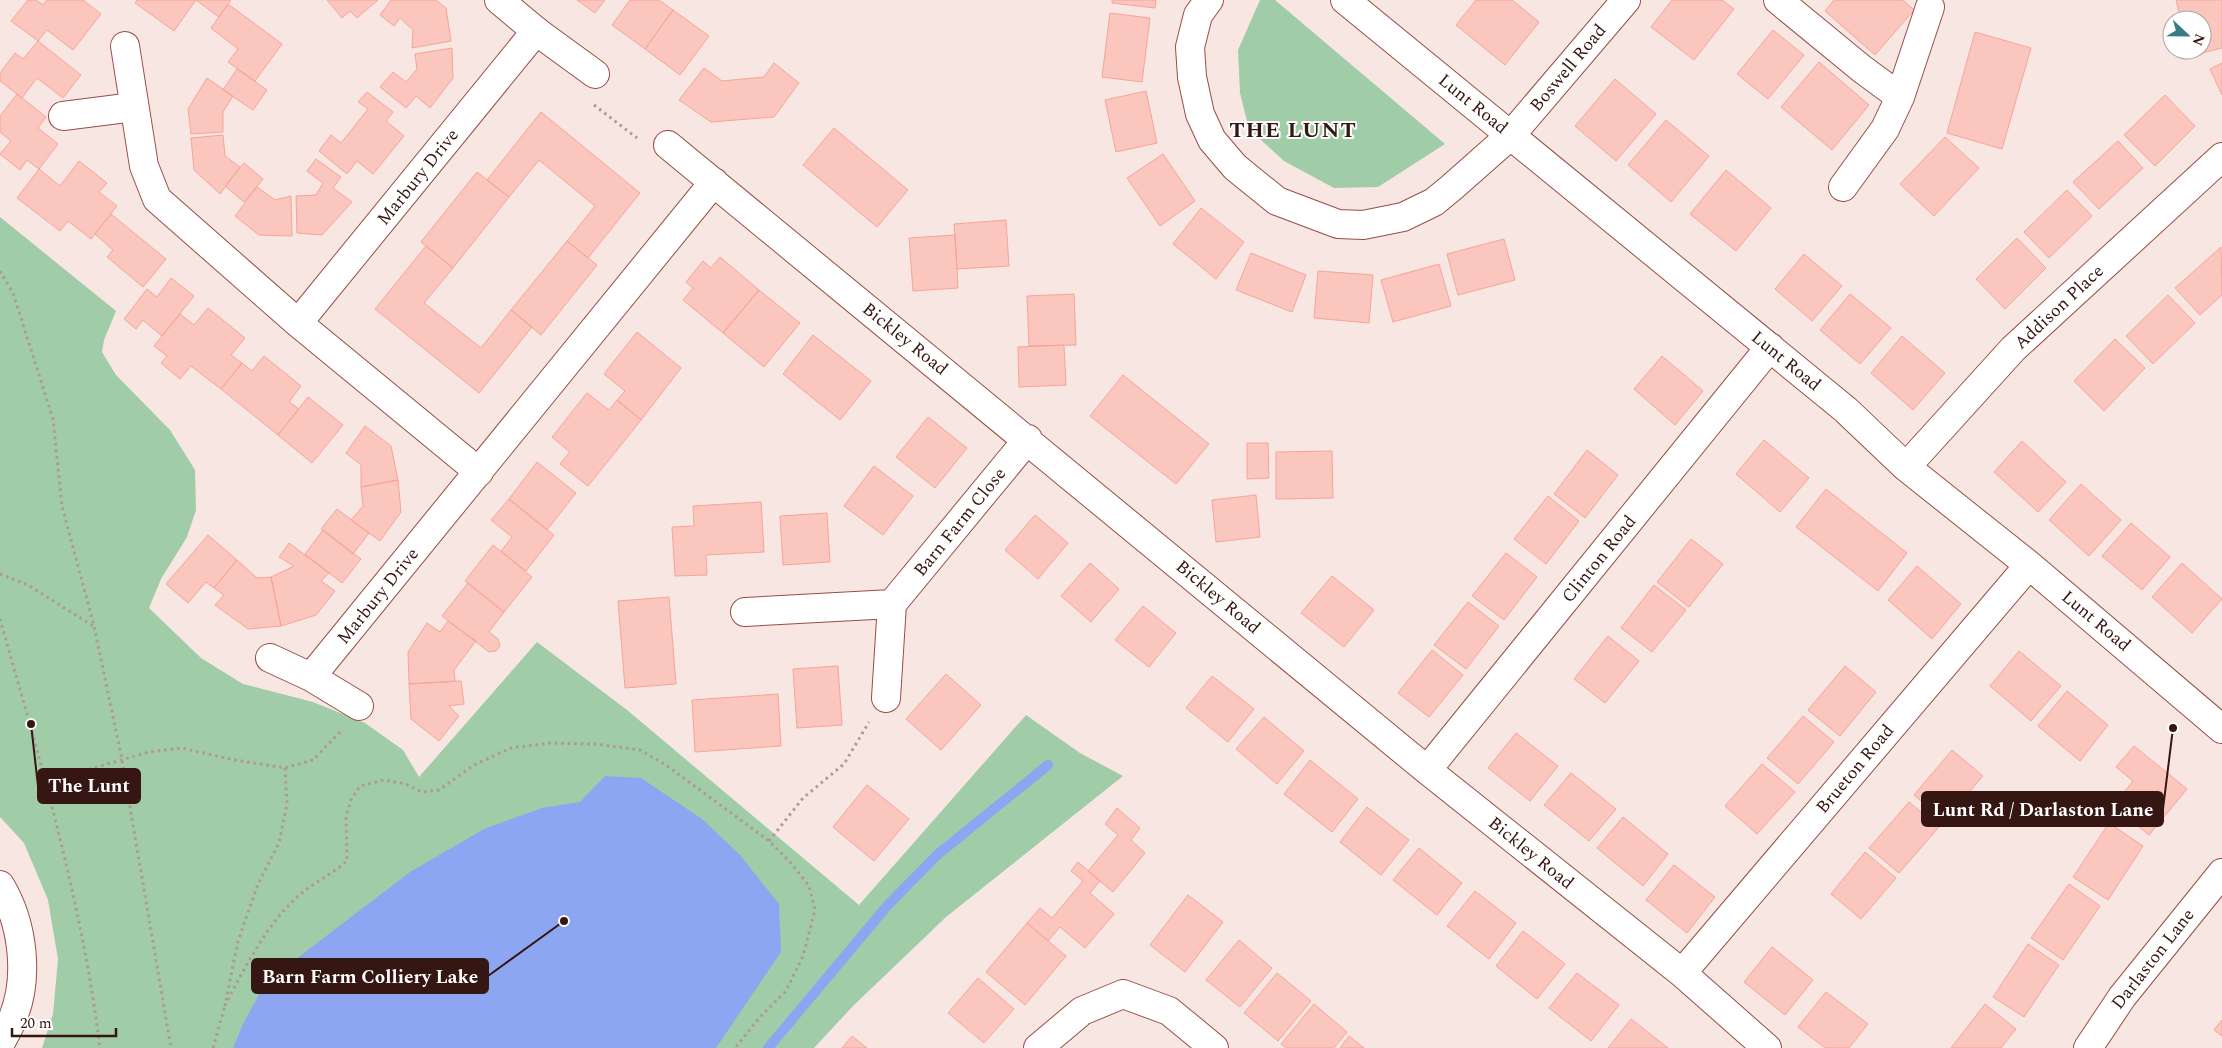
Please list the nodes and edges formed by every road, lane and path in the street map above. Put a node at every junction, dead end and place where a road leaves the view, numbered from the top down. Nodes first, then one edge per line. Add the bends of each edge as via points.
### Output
1 (499, 0) edge
2 (1209, 0) edge
3 (1345, 0) edge
4 (1626, 0) edge
5 (1778, 0) edge
6 (1930, 7) dead end
7 (536, 31) junction
8 (125, 46) dead end
9 (595, 74) joint
10 (1900, 97) junction
11 (134, 107) junction
12 (63, 116) dead end
13 (1511, 135) junction
14 (668, 145) joint
15 (2222, 157) edge
16 (714, 182) junction
17 (1843, 187) dead end
18 (0, 271) edge
19 (298, 323) junction
20 (1770, 347) junction
21 (1028, 439) junction
22 (1906, 467) junction
23 (479, 472) junction
24 (2029, 565) junction
25 (0, 574) edge
26 (892, 604) junction
27 (744, 612) dead end
28 (0, 619) edge
29 (94, 626) junction
30 (270, 658) dead end
31 (311, 677) junction
32 (886, 698) joint
33 (359, 706) joint
34 (2222, 728) edge
35 (122, 760) junction
36 (285, 768) junction
37 (1427, 770) junction
38 (46, 782) junction
39 (769, 841) junction
40 (2222, 873) edge
41 (0, 885) edge
42 (1682, 973) junction
43 (225, 1005) junction
44 (0, 1044) edge
45 (100, 1048) edge
46 (171, 1048) edge
47 (213, 1048) edge
48 (736, 1048) edge
49 (1038, 1048) edge
50 (1214, 1048) edge
51 (1768, 1048) edge
52 (2088, 1048) edge

1 - 7 main road
2 - 13 main road, Boswell Road via 1198,15 1190,47 1200,114 1212,140 1235,167 1276,201 1338,224 1363,225 1403,217 1434,202
3 - 13 main road, Lunt Road
4 - 13 main road, Boswell Road
5 - 10 main road
6 - 10 main road
7 - 9 main road
7 - 19 main road, Marbury Drive
8 - 11 main road
9 - 14 path via 578,93 660,155
10 - 17 main road via 1885,129
11 - 12 main road
11 - 19 main road via 144,166 157,199
13 - 20 main road, Lunt Road
14 - 16 main road, Bickley Road
15 - 22 main road, Addison Place via 2013,349
16 - 21 main road, Bickley Road
16 - 23 main road, Marbury Drive
18 - 29 path via 13,293 53,419 62,506
19 - 23 main road
20 - 22 main road, Lunt Road via 1846,410
20 - 37 main road, Clinton Road
21 - 26 main road, Barn Farm Close
21 - 37 main road, Bickley Road
22 - 24 main road, Lunt Road
23 - 31 main road, Marbury Drive
24 - 34 main road, Lunt Road
24 - 42 main road, Brueton Road
25 - 29 path via 28,585
26 - 27 main road
26 - 32 main road
28 - 38 path
29 - 35 path
30 - 31 main road
31 - 33 main road
32 - 39 path via 844,764 803,798
33 - 36 path via 335,739 313,760
35 - 36 path via 181,748
35 - 38 path
35 - 46 path
36 - 43 path via 287,804 279,844 258,884 238,941
37 - 42 main road, Bickley Road
38 - 45 path via 86,950
39 - 43 path via 666,765 640,750 551,743 510,748 474,765 439,790 422,792 406,784 384,780 360,786 346,817 347,861 295,899 264,935
39 - 48 path via 809,886 815,910 803,956 786,991
40 - 52 main road, Darlaston Lane via 2122,997
41 - 44 main road via 14,913 20,943 22,982 13,1018
42 - 51 main road, Bickley Road
43 - 47 path
49 - 50 main road via 1082,1010 1122,994 1169,1011

